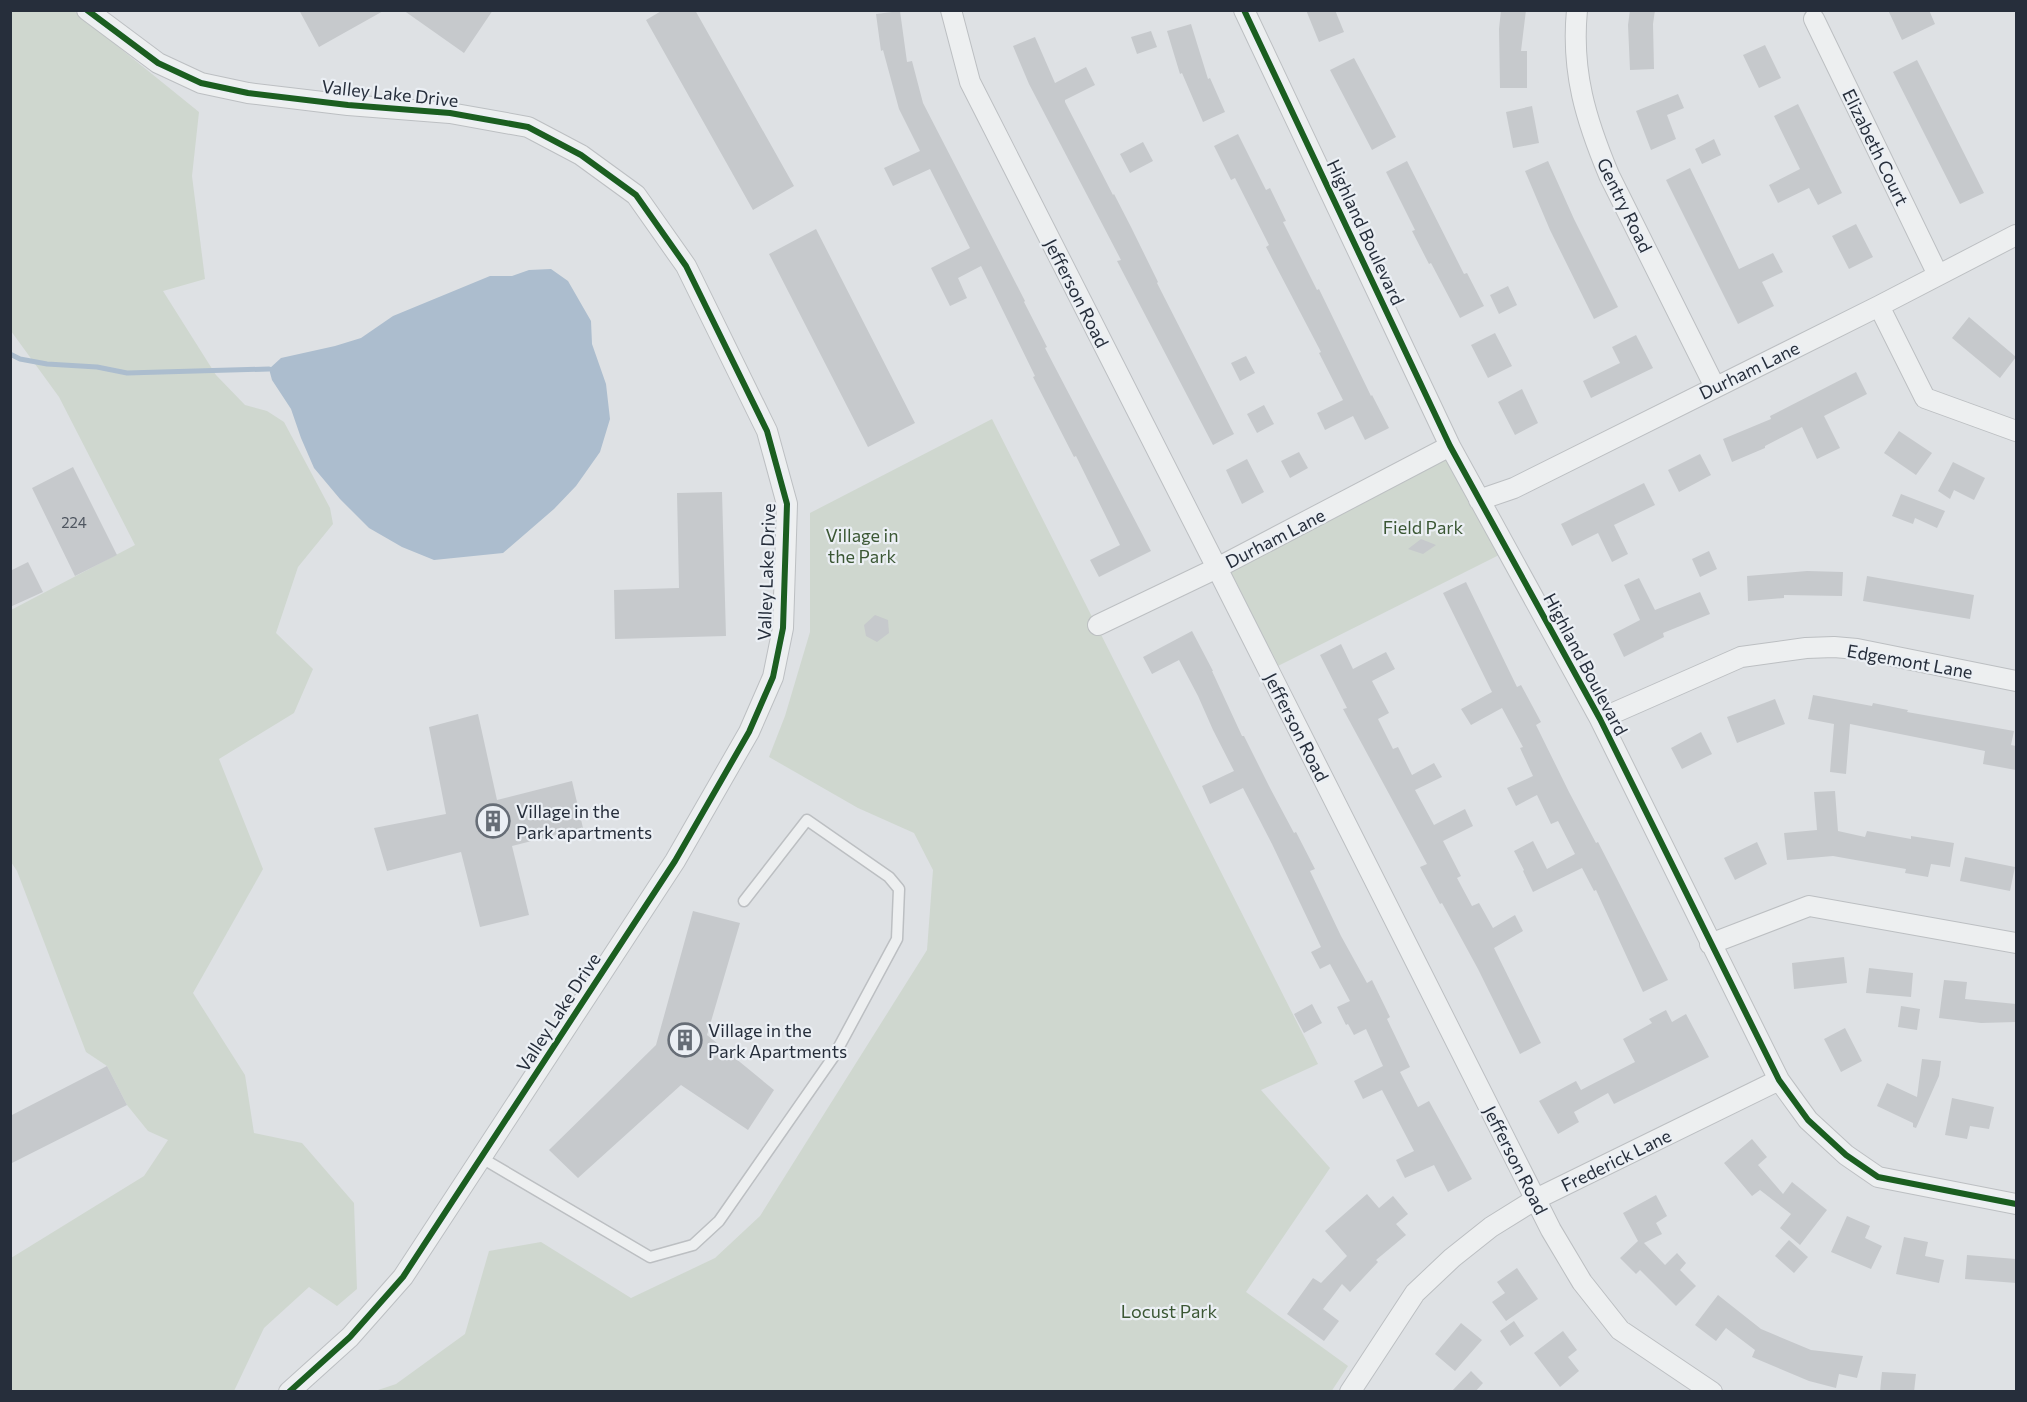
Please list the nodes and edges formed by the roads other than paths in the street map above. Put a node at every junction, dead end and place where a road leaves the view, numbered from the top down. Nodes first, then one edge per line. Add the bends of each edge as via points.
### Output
1 (87, 10) edge
2 (951, 10) edge
3 (1244, 10) edge
4 (1577, 10) edge
5 (1814, 19) dead end
6 (2016, 235) edge
7 (1938, 275) junction
8 (1879, 306) junction
9 (1715, 387) junction
10 (2016, 431) edge
11 (1450, 446) junction
12 (1479, 500) junction
13 (1217, 568) junction
14 (1098, 625) dead end
15 (2016, 681) edge
16 (1600, 719) junction
17 (744, 901) dead end
18 (2016, 943) edge
19 (1710, 944) junction
20 (1779, 1080) junction
21 (480, 1157) junction
22 (1536, 1199) junction
23 (2016, 1204) edge
24 (289, 1392) edge
25 (1350, 1392) edge
26 (1712, 1392) edge

1 - 21 street, Valley Lake Drive via 158,63 201,83 248,93 450,113 528,127 581,155 636,195 686,266 767,431 787,504 783,628 773,677 749,732 675,861
2 - 13 street, Jefferson Road via 970,82
3 - 11 street, Highland Boulevard
4 - 9 street, Gentry Road via 1576,56 1582,101 1594,140
5 - 7 street, Elizabeth Court
6 - 7 street, Durham Lane
7 - 8 street, Durham Lane
8 - 9 street, Durham Lane
8 - 10 street via 1925,398
9 - 12 street, Durham Lane via 1514,488
11 - 12 street, Highland Boulevard
11 - 13 street, Durham Lane
12 - 16 street, Highland Boulevard
13 - 14 street, Durham Lane
13 - 22 street, Jefferson Road
15 - 16 street, Edgemont Lane via 1857,649 1806,648 1741,657
16 - 19 street, Highland Boulevard
17 - 21 lane via 807,820 889,877 899,889 897,939 834,1056 719,1221 693,1245 650,1257
18 - 19 street via 1809,906
19 - 20 street, Highland Boulevard
20 - 22 street, Frederick Lane
20 - 23 street, Highland Boulevard via 1808,1120 1846,1155 1878,1177
21 - 24 street, Valley Lake Drive via 403,1277 350,1337
22 - 25 street, Frederick Lane via 1491,1227 1415,1293
22 - 26 street, Jefferson Road via 1582,1282 1620,1330

